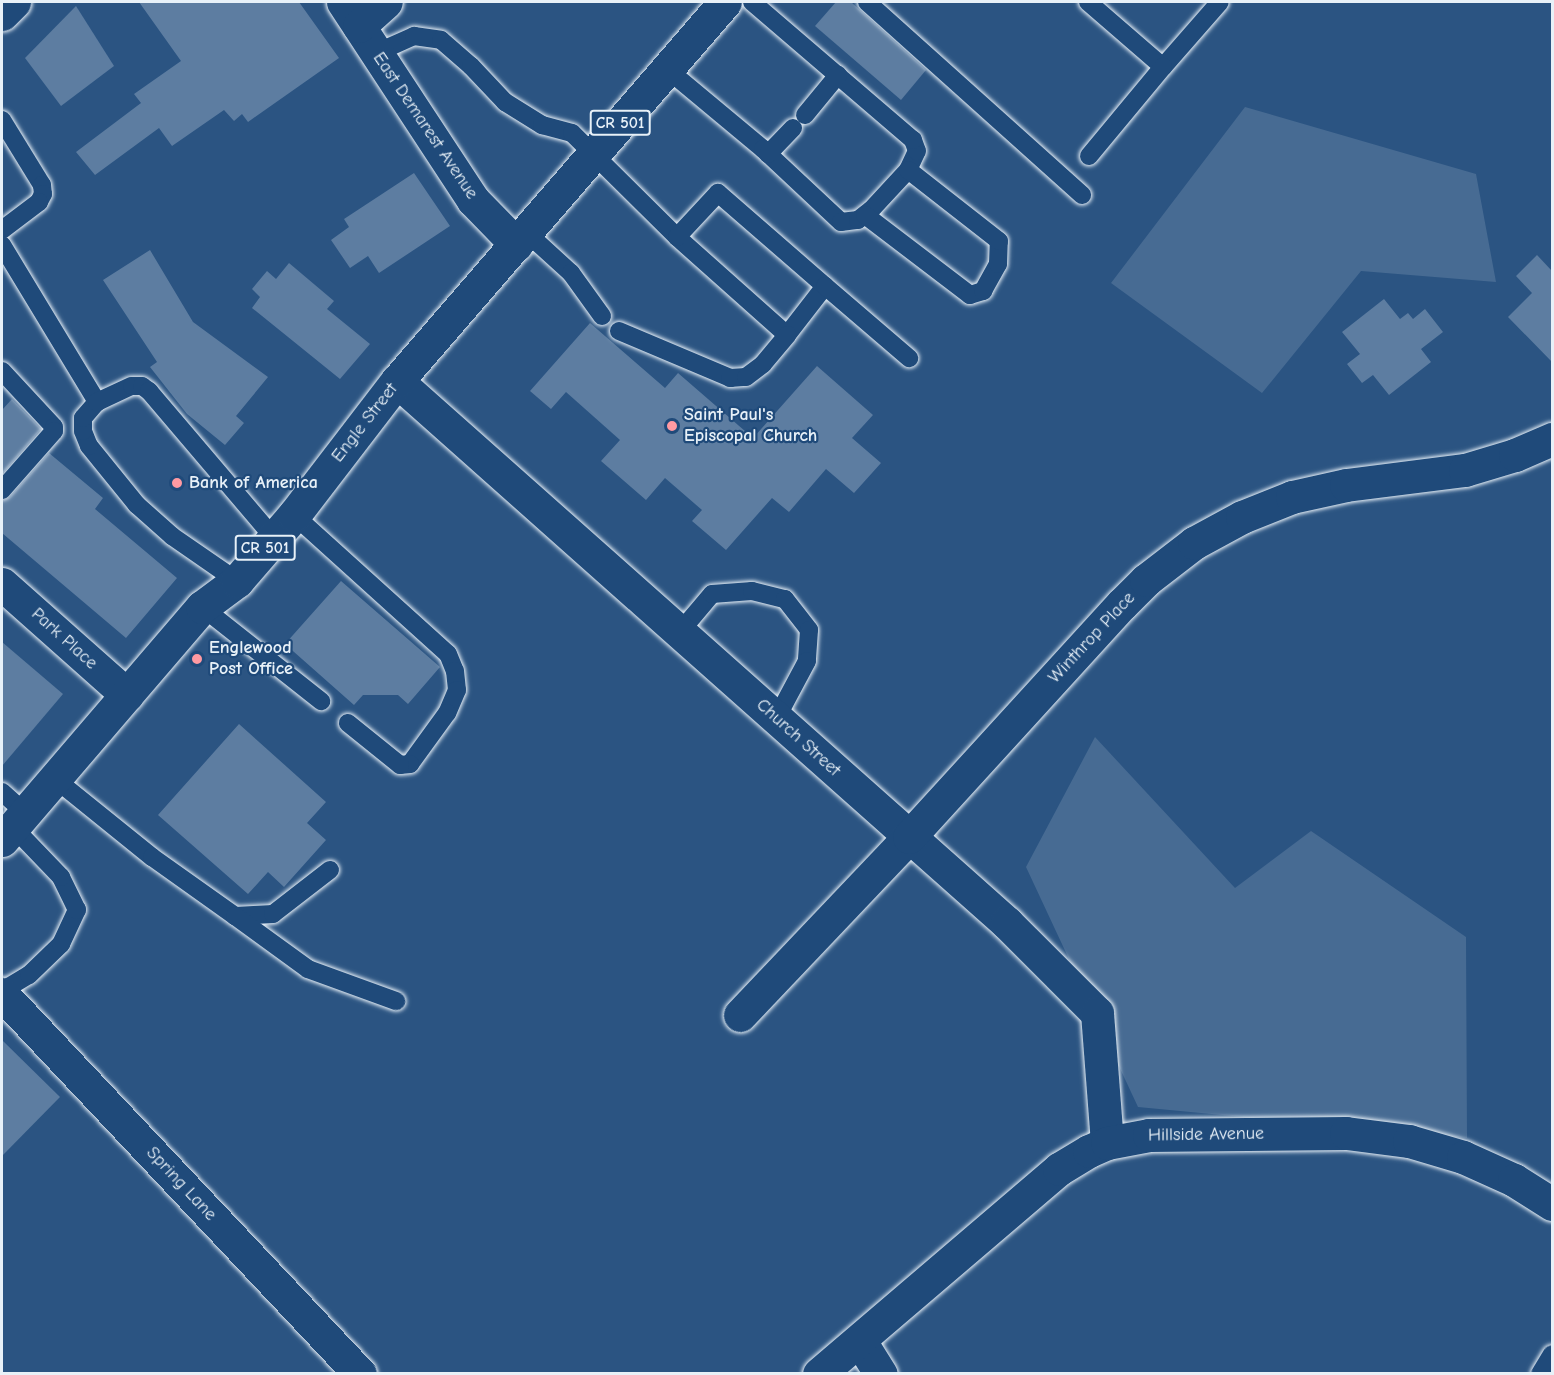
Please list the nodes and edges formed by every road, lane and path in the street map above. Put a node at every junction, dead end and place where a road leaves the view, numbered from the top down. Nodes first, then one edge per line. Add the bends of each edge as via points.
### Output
1 (14, 2) edge
2 (386, 2) edge
3 (725, 2) edge
4 (752, 2) edge
5 (867, 2) edge
6 (1088, 2) edge
7 (1221, 2) edge
8 (2, 14) edge
9 (359, 27) edge
10 (1163, 67) junction
11 (667, 69) junction
12 (838, 75) junction
13 (2, 120) edge
14 (594, 154) junction
15 (768, 154) junction
16 (1089, 156) dead end
17 (908, 170) junction
18 (1082, 195) dead end
19 (865, 215) junction
20 (2, 230) edge
21 (677, 237) junction
22 (521, 238) junction
23 (2, 245) edge
24 (825, 286) junction
25 (602, 316) dead end
26 (618, 331) dead end
27 (787, 335) junction
28 (909, 358) dead end
29 (2, 371) edge
30 (397, 381) junction
31 (97, 402) junction
32 (1552, 439) edge
33 (2, 490) edge
34 (284, 527) junction
35 (237, 581) junction
36 (2, 584) edge
37 (202, 607) junction
38 (679, 633) junction
39 (127, 695) junction
40 (321, 700) dead end
41 (776, 719) junction
42 (348, 723) dead end
43 (54, 778) junction
44 (10, 818) edge
45 (909, 837) junction
46 (330, 870) dead end
47 (235, 916) junction
48 (2, 993) edge
49 (396, 1001) dead end
50 (740, 1015) dead end
51 (1107, 1143) junction
52 (1552, 1204) edge
53 (860, 1341) junction
54 (1552, 1354) edge
55 (360, 1374) edge
56 (819, 1374) edge
57 (881, 1374) edge
58 (1540, 1374) edge

1 - 8 street
2 - 9 street
3 - 11 street, Engle Street / CR 501
4 - 12 lane
5 - 18 lane
6 - 10 lane
7 - 10 lane
9 - 14 lane via 441,40 505,102 542,125 572,133
9 - 22 street, East Demarest Avenue via 473,200
10 - 16 lane
11 - 14 street, Engle Street / CR 501
11 - 15 lane
12 - 15 lane
12 - 17 lane via 913,140 917,151
13 - 20 lane via 42,185 43,195
14 - 21 lane
14 - 22 street, Engle Street / CR 501
15 - 19 lane via 841,222
17 - 19 lane
17 - 19 lane via 999,241 998,264 983,291 970,295
21 - 24 lane via 718,193
21 - 27 lane
22 - 25 lane via 571,273
22 - 30 street, Engle Street / CR 501
23 - 31 lane
24 - 27 lane
24 - 28 lane
26 - 27 lane via 730,378 746,377 763,364
29 - 33 lane via 54,431
30 - 34 street, Engle Street / CR 501
30 - 38 street, Church Street
31 - 34 lane via 132,386 142,386
31 - 35 lane via 83,418 89,446 137,505 172,536
32 - 45 street, Winthrop Place via 1465,470 1346,485 1292,497 1242,517 1194,543 1122,604
34 - 35 street, Engle Street / CR 501
34 - 42 lane via 448,654 455,671 458,690 447,713 410,764 400,765
35 - 37 street, Engle Street / CR 501
36 - 39 street, Park Place
37 - 39 street, Engle Street / CR 501
37 - 40 lane
38 - 41 street, Church Street
38 - 41 lane via 712,594 752,591 785,599 809,630 807,661
39 - 43 street, Engle Street / CR 501
41 - 45 street, Church Street
43 - 44 street, Engle Street / CR 501
43 - 47 lane via 152,857
44 - 48 lane via 61,877 77,910 61,944 29,975
45 - 50 street, Winthrop Place
45 - 51 street, Church Street via 1007,923 1097,1013
46 - 47 lane via 273,914
47 - 49 lane via 308,969
48 - 55 street, Spring Lane
51 - 52 street, Hillside Avenue via 1149,1135 1335,1133 1409,1141 1473,1161
51 - 53 street, Hillside Avenue via 1059,1169
53 - 56 street, Hillside Avenue
53 - 57 street
54 - 58 lane

